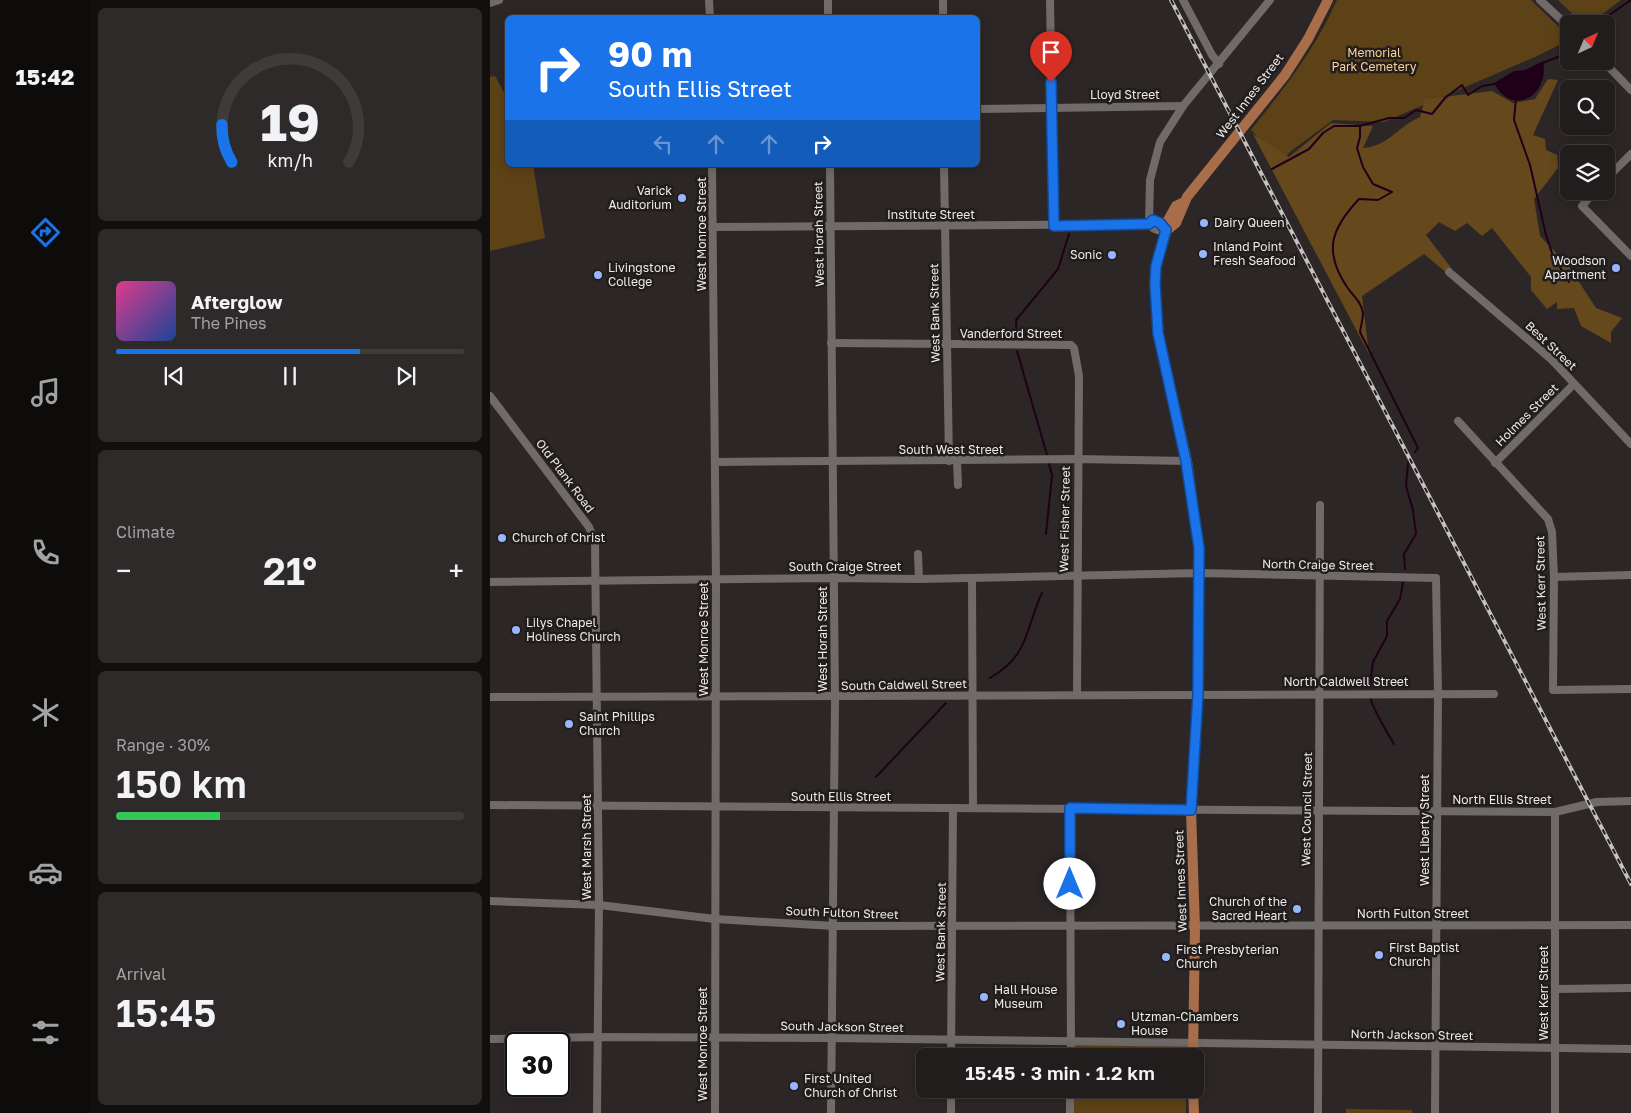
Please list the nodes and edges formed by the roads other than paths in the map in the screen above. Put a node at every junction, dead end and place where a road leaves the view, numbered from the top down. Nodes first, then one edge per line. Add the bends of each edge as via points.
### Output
1 (499, 0) edge
2 (709, 0) edge
3 (828, 0) edge
4 (943, 0) edge
5 (1050, 0) edge
6 (1183, 0) edge
7 (1270, 0) edge
8 (1328, 0) edge
9 (1540, 0) edge
10 (490, 2) edge
11 (710, 15) edge
12 (828, 15) edge
13 (943, 15) edge
14 (1560, 19) edge
15 (1219, 64) junction
16 (1612, 70) edge
17 (1631, 90) edge
18 (1183, 106) junction
19 (1051, 107) junction
20 (980, 109) edge
21 (1631, 154) edge
22 (712, 167) edge
23 (830, 167) edge
24 (944, 167) edge
25 (1615, 170) edge
26 (1587, 200) edge
27 (1149, 224) junction
28 (830, 226) junction
29 (945, 226) junction
30 (1054, 226) junction
31 (712, 227) junction
32 (1166, 230) junction
33 (1631, 256) edge
34 (1449, 272) dead end
35 (831, 343) junction
36 (947, 345) junction
37 (1071, 345) joint
38 (1574, 384) junction
39 (490, 396) edge
40 (1458, 421) dead end
41 (1631, 444) edge
42 (1077, 459) junction
43 (833, 461) junction
44 (953, 461) junction
45 (1186, 461) junction
46 (715, 462) junction
47 (1495, 463) junction
48 (958, 485) dead end
49 (1320, 505) dead end
50 (918, 554) dead end
51 (1200, 573) junction
52 (1076, 575) junction
53 (1631, 575) edge
54 (1320, 576) junction
55 (1554, 577) junction
56 (834, 578) junction
57 (972, 578) junction
58 (1436, 578) joint
59 (919, 579) junction
60 (597, 580) junction
61 (716, 580) junction
62 (490, 582) edge
63 (1631, 690) edge
64 (1077, 694) junction
65 (1198, 694) junction
66 (1320, 694) junction
67 (1438, 694) junction
68 (1494, 694) dead end
69 (972, 696) junction
70 (490, 697) edge
71 (715, 697) junction
72 (835, 697) junction
73 (598, 698) junction
74 (1631, 801) edge
75 (490, 805) edge
76 (598, 807) junction
77 (715, 808) junction
78 (835, 808) junction
79 (953, 808) junction
80 (973, 808) junction
81 (1070, 808) junction
82 (1191, 810) junction
83 (1318, 811) junction
84 (1436, 812) junction
85 (1555, 812) junction
86 (490, 901) edge
87 (599, 906) junction
88 (715, 919) junction
89 (1318, 925) junction
90 (1436, 925) junction
91 (1555, 925) junction
92 (1631, 925) edge
93 (834, 926) junction
94 (954, 926) junction
95 (1070, 926) junction
96 (1195, 927) junction
97 (1631, 988) edge
98 (1556, 989) junction
99 (597, 1037) junction
100 (714, 1037) junction
101 (832, 1038) junction
102 (490, 1039) edge
103 (951, 1039) junction
104 (1071, 1042) junction
105 (1193, 1043) junction
106 (1318, 1045) junction
107 (1434, 1046) junction
108 (951, 1048) edge
109 (1071, 1048) edge
110 (1193, 1048) edge
111 (1556, 1048) junction
112 (1631, 1049) edge
113 (951, 1098) edge
114 (1070, 1098) edge
115 (1193, 1098) edge
116 (597, 1113) edge
117 (715, 1113) edge
118 (831, 1113) edge
119 (951, 1113) edge
120 (1070, 1113) edge
121 (1194, 1113) edge
122 (1318, 1113) edge
123 (1435, 1113) edge
124 (1555, 1113) edge

1 - 10 street
2 - 11 street
3 - 12 street
4 - 13 street
5 - 19 street
6 - 15 street
7 - 15 street
8 - 32 main road, West Innes Street via 1285,75 1184,202 1176,223
9 - 14 street
15 - 18 street
16 - 17 street
18 - 19 street, Lloyd Street
18 - 27 street via 1160,142 1153,162
19 - 20 street, Lloyd Street
19 - 30 street
21 - 25 street
22 - 31 street, West Monroe Street
23 - 28 street, West Horah Street
24 - 29 street, West Bank Street
26 - 33 street via 1584,208
27 - 30 street, Institute Street
27 - 32 street, Institute Street via 1153,220
28 - 29 street, Institute Street
28 - 31 street, Institute Street
28 - 35 street, West Horah Street
29 - 30 street, Institute Street
29 - 36 street, West Bank Street
31 - 46 street, West Monroe Street
32 - 45 main road, West Innes Street via 1156,266 1155,304
34 - 38 street, Best Street via 1552,360
35 - 36 street, Vanderford Street
35 - 43 street, West Horah Street
36 - 37 street, Vanderford Street
36 - 44 street, West Bank Street
37 - 42 street, West Fisher Street via 1079,376
38 - 41 street, Best Street
38 - 47 street, Holmes Street
39 - 60 street, Old Plank Road via 589,527 596,542
40 - 47 street, West Kerr Street
42 - 44 street, South West Street
42 - 45 street, South West Street
42 - 52 street, West Fisher Street
43 - 44 street, South West Street
43 - 46 street, South West Street
43 - 56 street, West Horah Street
44 - 48 street, West Bank Street
45 - 51 main road, West Innes Street via 1197,523
46 - 61 street, West Monroe Street
47 - 55 street, West Kerr Street via 1548,519 1552,532
49 - 54 street, West Council Street
50 - 59 street
51 - 52 street, South Craige Street
51 - 54 street, North Craige Street
51 - 65 main road, West Innes Street
52 - 57 street, South Craige Street
52 - 64 street, West Fisher Street
53 - 55 street
54 - 58 street, North Craige Street
54 - 66 street, West Council Street
55 - 63 street, West Kerr Street via 1554,690
56 - 59 street, South Craige Street
56 - 61 street, South Craige Street
56 - 72 street, West Horah Street
57 - 59 street, South Craige Street
57 - 69 street
58 - 67 street, West Liberty Street
60 - 61 street, South Craige Street
60 - 62 street, South Craige Street
60 - 73 street, West Marsh Street
61 - 71 street, West Monroe Street
64 - 65 street, South Caldwell Street
64 - 69 street, South Caldwell Street
65 - 66 street, North Caldwell Street
65 - 82 main road, West Innes Street
66 - 67 street, North Caldwell Street
66 - 83 street, West Council Street
67 - 68 street, North Caldwell Street
67 - 84 street, West Liberty Street
69 - 72 street, South Caldwell Street
69 - 80 street
70 - 73 street, South Caldwell Street
71 - 72 street, South Caldwell Street
71 - 73 street, South Caldwell Street
71 - 77 street, West Monroe Street
72 - 78 street, West Horah Street
73 - 76 street, West Marsh Street
74 - 85 street, North Ellis Street via 1611,800
75 - 76 street, South Ellis Street
76 - 77 street, South Ellis Street
76 - 87 street, West Marsh Street
77 - 78 street, South Ellis Street
77 - 88 street, West Monroe Street
78 - 79 street, South Ellis Street
78 - 93 street, West Horah Street
79 - 80 street, South Ellis Street
79 - 94 street, West Bank Street
80 - 81 street, South Ellis Street
81 - 82 street, South Ellis Street
81 - 95 street
82 - 83 street, North Ellis Street
82 - 96 main road, West Innes Street
83 - 84 street, North Ellis Street
83 - 89 street, West Council Street
84 - 85 street, North Ellis Street
84 - 90 street, West Liberty Street
85 - 91 street, West Kerr Street
86 - 87 street, South Fulton Street
87 - 88 street, South Fulton Street
87 - 99 street, West Marsh Street
88 - 93 street, South Fulton Street
88 - 100 street, West Monroe Street
89 - 90 street, North Fulton Street
89 - 96 street, North Fulton Street
89 - 106 street, West Council Street
90 - 91 street, North Fulton Street
90 - 107 street, West Liberty Street
91 - 92 street, North Fulton Street
91 - 98 street, West Kerr Street
93 - 94 street, South Fulton Street
93 - 101 street, West Horah Street
94 - 95 street, South Fulton Street
94 - 103 street, West Bank Street
95 - 96 street, South Fulton Street
95 - 104 street
96 - 105 main road, West Innes Street
97 - 98 street
98 - 111 street, West Kerr Street
99 - 100 street, South Jackson Street
99 - 102 street, South Jackson Street
99 - 116 street, West Marsh Street
100 - 101 street, South Jackson Street
100 - 117 street, West Monroe Street
101 - 103 street, South Jackson Street
101 - 118 street, West Horah Street
103 - 104 street, South Jackson Street
103 - 108 street, West Bank Street
104 - 105 street, South Jackson Street
104 - 109 street
105 - 106 street, North Jackson Street
105 - 110 main road, West Innes Street
106 - 107 street, North Jackson Street
106 - 122 street, West Council Street
107 - 111 street, North Jackson Street
107 - 123 street, West Liberty Street
111 - 112 street, North Jackson Street
111 - 124 street, West Kerr Street
113 - 119 street
114 - 120 street
115 - 121 main road

